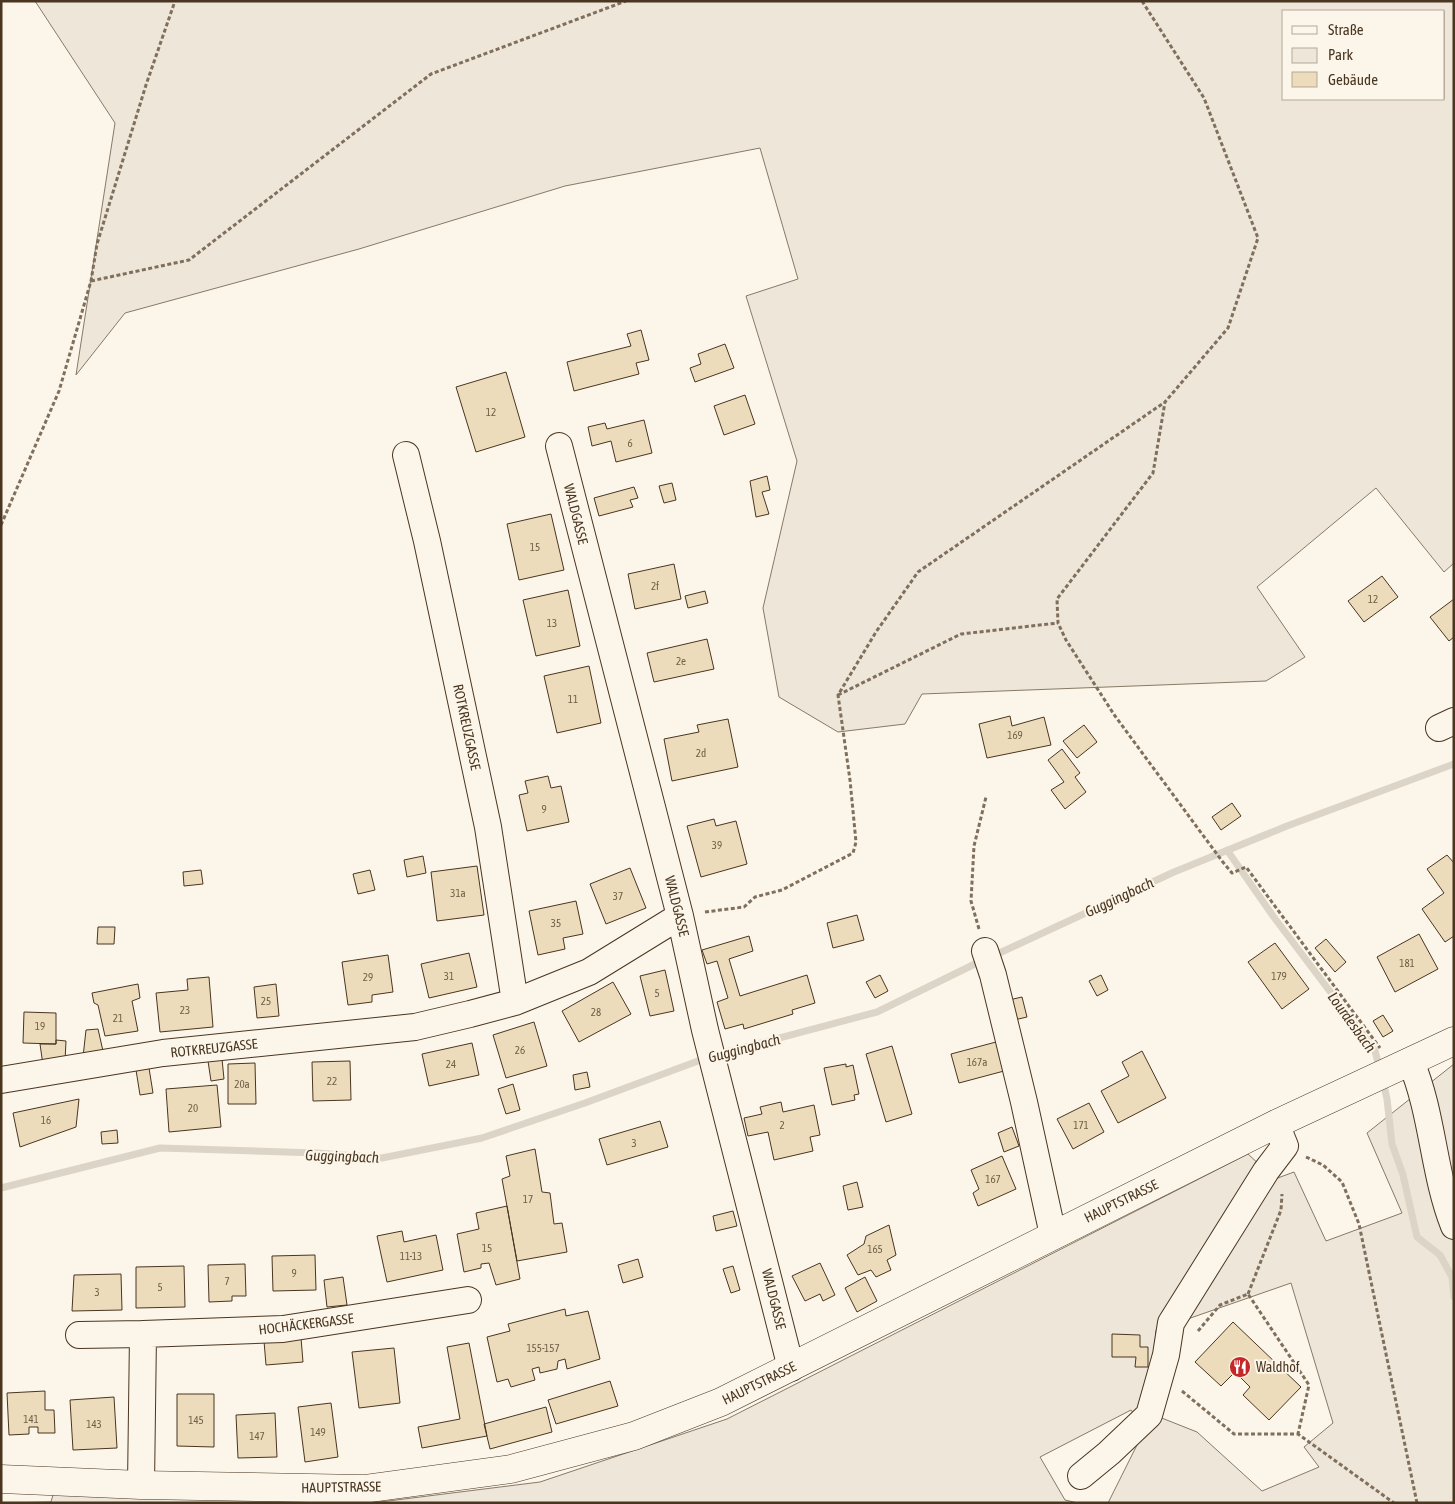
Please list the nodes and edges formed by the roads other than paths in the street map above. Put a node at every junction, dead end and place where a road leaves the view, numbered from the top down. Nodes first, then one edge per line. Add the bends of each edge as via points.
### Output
1 (559, 446) dead end
2 (406, 455) dead end
3 (680, 916) junction
4 (985, 951) road end
5 (515, 1002) junction
6 (1454, 1041) edge
7 (1403, 1066) junction
8 (1, 1080) edge
9 (1280, 1135) junction
10 (1454, 1226) edge
11 (1053, 1235) junction
12 (468, 1300) dead end
13 (143, 1334) junction
14 (79, 1335) dead end
15 (791, 1368) junction
16 (1080, 1476) dead end
17 (1, 1479) edge
18 (141, 1485) junction

1 - 3 street, WALDGASSE
2 - 5 street, ROTKREUZGASSE via 488,827
3 - 5 street, ROTKREUZGASSE via 589,972
3 - 15 street, WALDGASSE via 705,1030
4 - 11 street via 1024,1102
5 - 8 street, ROTKREUZGASSE via 415,1028 163,1053
6 - 7 main road, HAUPTSTRASSE
7 - 9 main road, HAUPTSTRASSE via 1360,1086
7 - 10 street via 1421,1086 1446,1205
9 - 11 main road, HAUPTSTRASSE
9 - 16 street via 1266,1171 1171,1323 1166,1355 1148,1415
11 - 15 main road, HAUPTSTRASSE
12 - 13 street, HOCHÄCKERGASSE via 283,1329
13 - 14 street, HOCHÄCKERGASSE
13 - 18 street
15 - 18 main road, HAUPTSTRASSE via 722,1402 634,1436 511,1469 364,1489
17 - 18 main road, HAUPTSTRASSE

